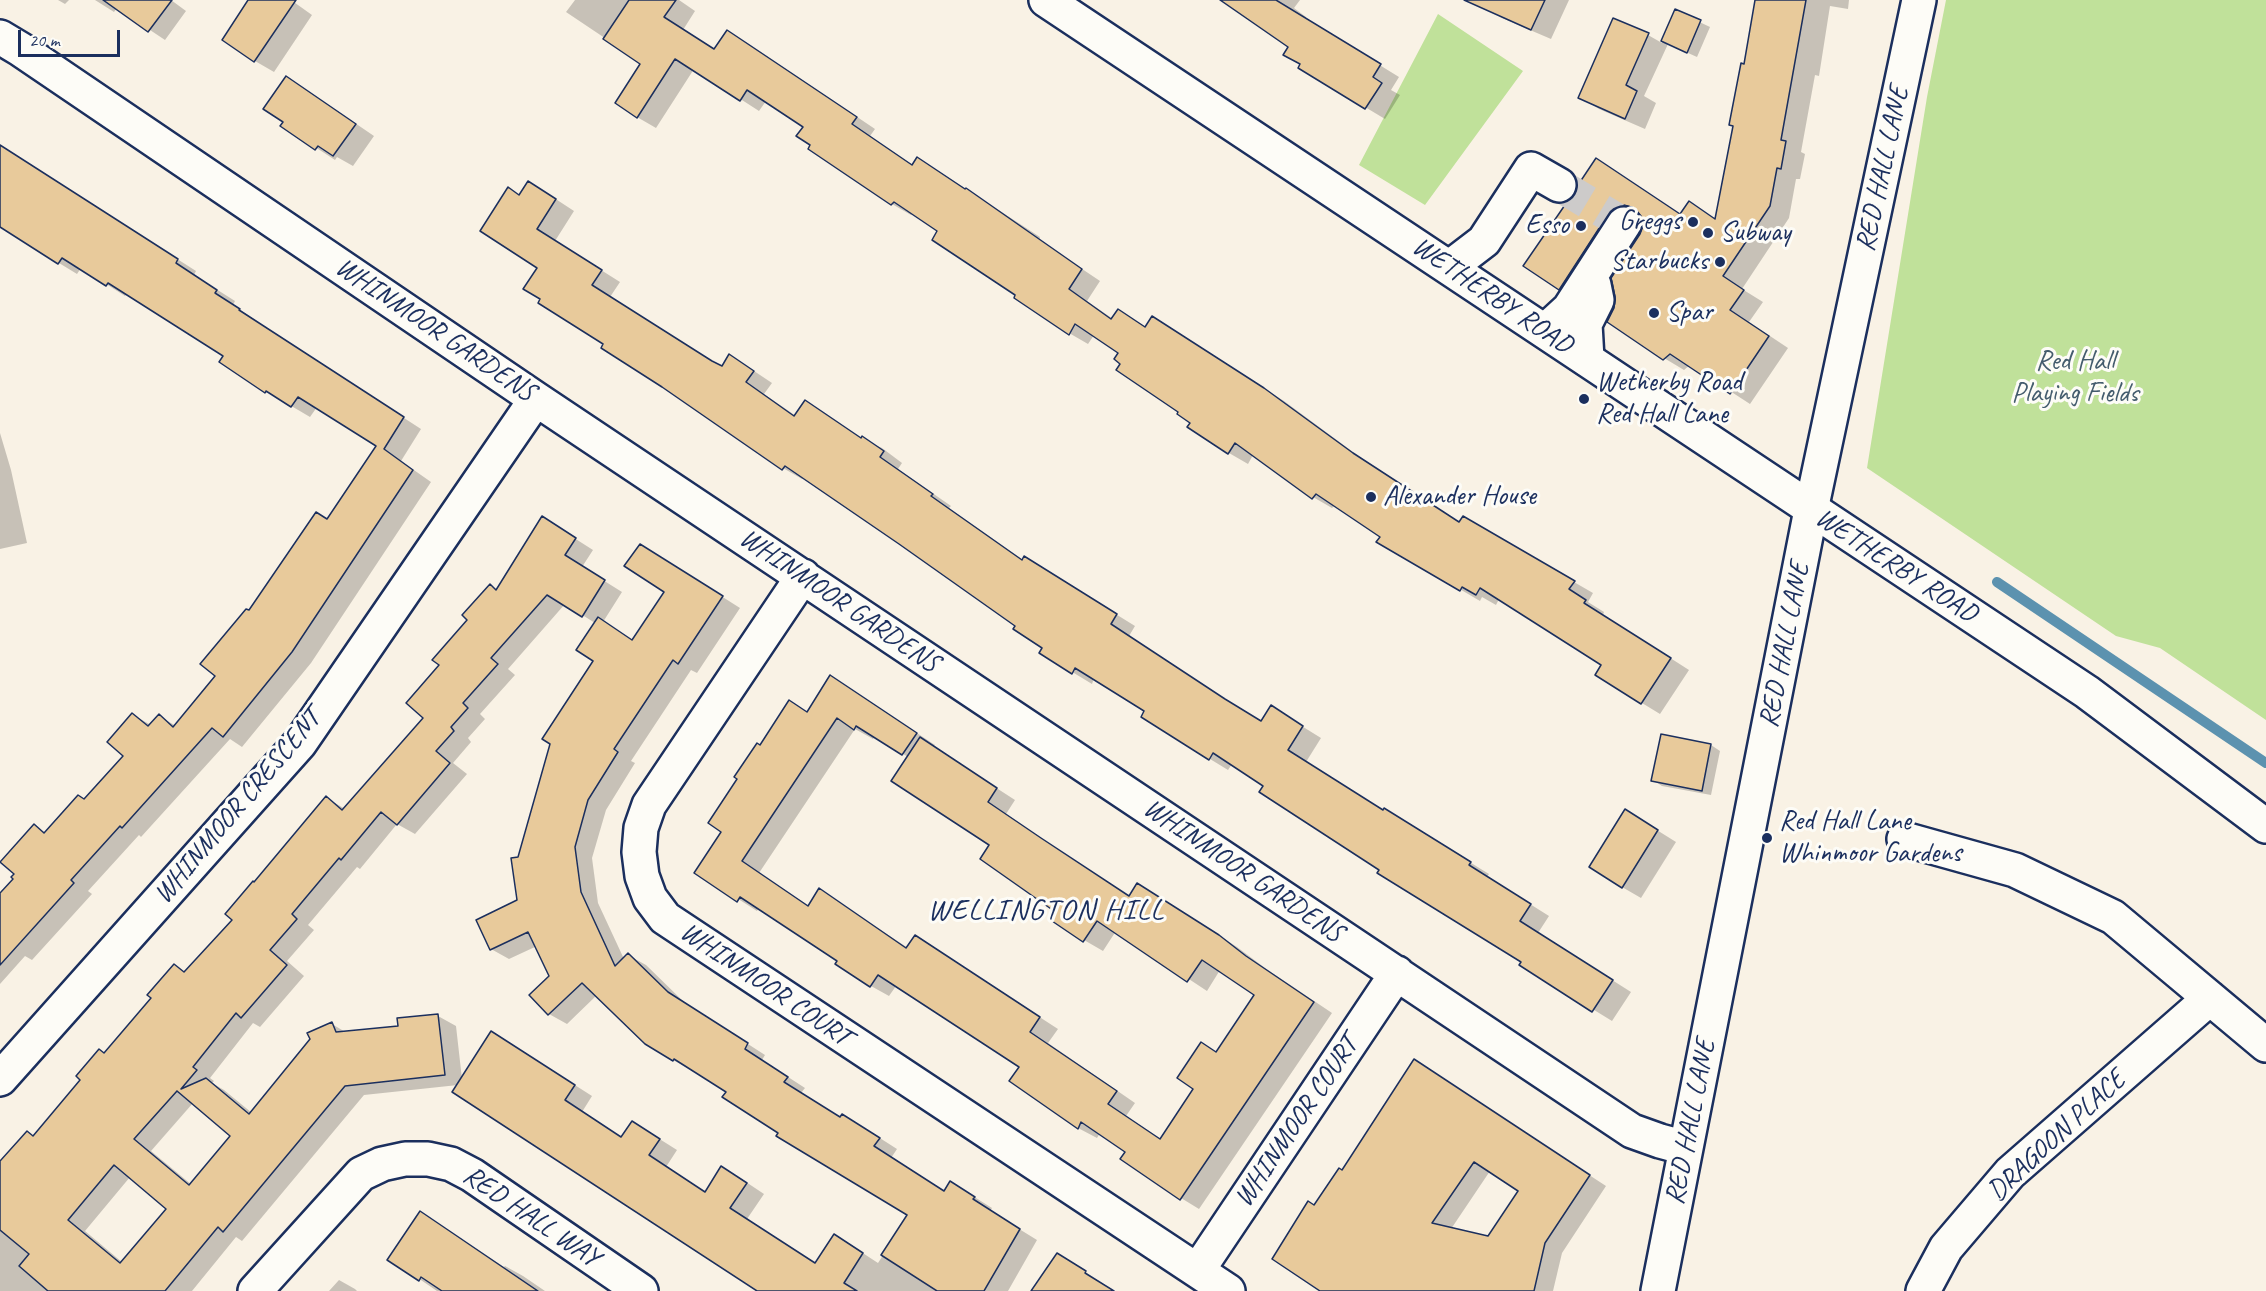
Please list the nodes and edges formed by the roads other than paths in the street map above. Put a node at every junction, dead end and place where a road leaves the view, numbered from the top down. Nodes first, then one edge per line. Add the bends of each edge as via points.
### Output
1 (1046, 0) edge
2 (1918, 0) edge
3 (0, 37) edge
4 (1559, 185) tunnel mouth
5 (1624, 224) dead end
6 (1450, 267) junction
7 (1592, 274) junction
8 (1545, 331) junction
9 (1587, 359) junction
10 (536, 399) junction
11 (1811, 510) junction
12 (803, 576) junction
13 (2264, 826) edge
14 (1904, 838) dead end
15 (1397, 973) junction
16 (2210, 998) junction
17 (2266, 1045) edge
18 (0, 1079) edge
19 (1686, 1148) junction
20 (1198, 1270) junction
21 (255, 1291) edge
22 (641, 1291) edge
23 (1228, 1291) edge
24 (1658, 1291) edge
25 (1923, 1291) edge

1 - 6 street, WETHERBY ROAD
2 - 11 street, RED HALL LANE
3 - 10 street, WHINMOOR GARDENS
4 - 6 street via 1531,169 1484,241
5 - 7 street
6 - 8 street, WETHERBY ROAD
7 - 8 street via 1569,309
7 - 9 street via 1597,300 1585,324
8 - 9 street, WETHERBY ROAD
9 - 11 street, WETHERBY ROAD
10 - 12 street, WHINMOOR GARDENS
10 - 18 street, WHINMOOR CRESCENT via 300,743
11 - 13 street, WETHERBY ROAD via 2087,692
11 - 19 street, RED HALL LANE
12 - 15 street, WHINMOOR GARDENS
12 - 20 street, WHINMOOR COURT via 649,805 641,828 639,852 650,898 665,918
14 - 16 street via 2015,870 2113,917
15 - 19 street, WHINMOOR GARDENS via 1632,1131
15 - 20 street, WHINMOOR COURT
16 - 17 street
16 - 25 street, DRAGOON PLACE via 2010,1173 1946,1248
19 - 24 street, RED HALL LANE
20 - 23 street, WHINMOOR COURT
21 - 22 street, RED HALL WAY via 361,1174 382,1164 428,1159 472,1174

